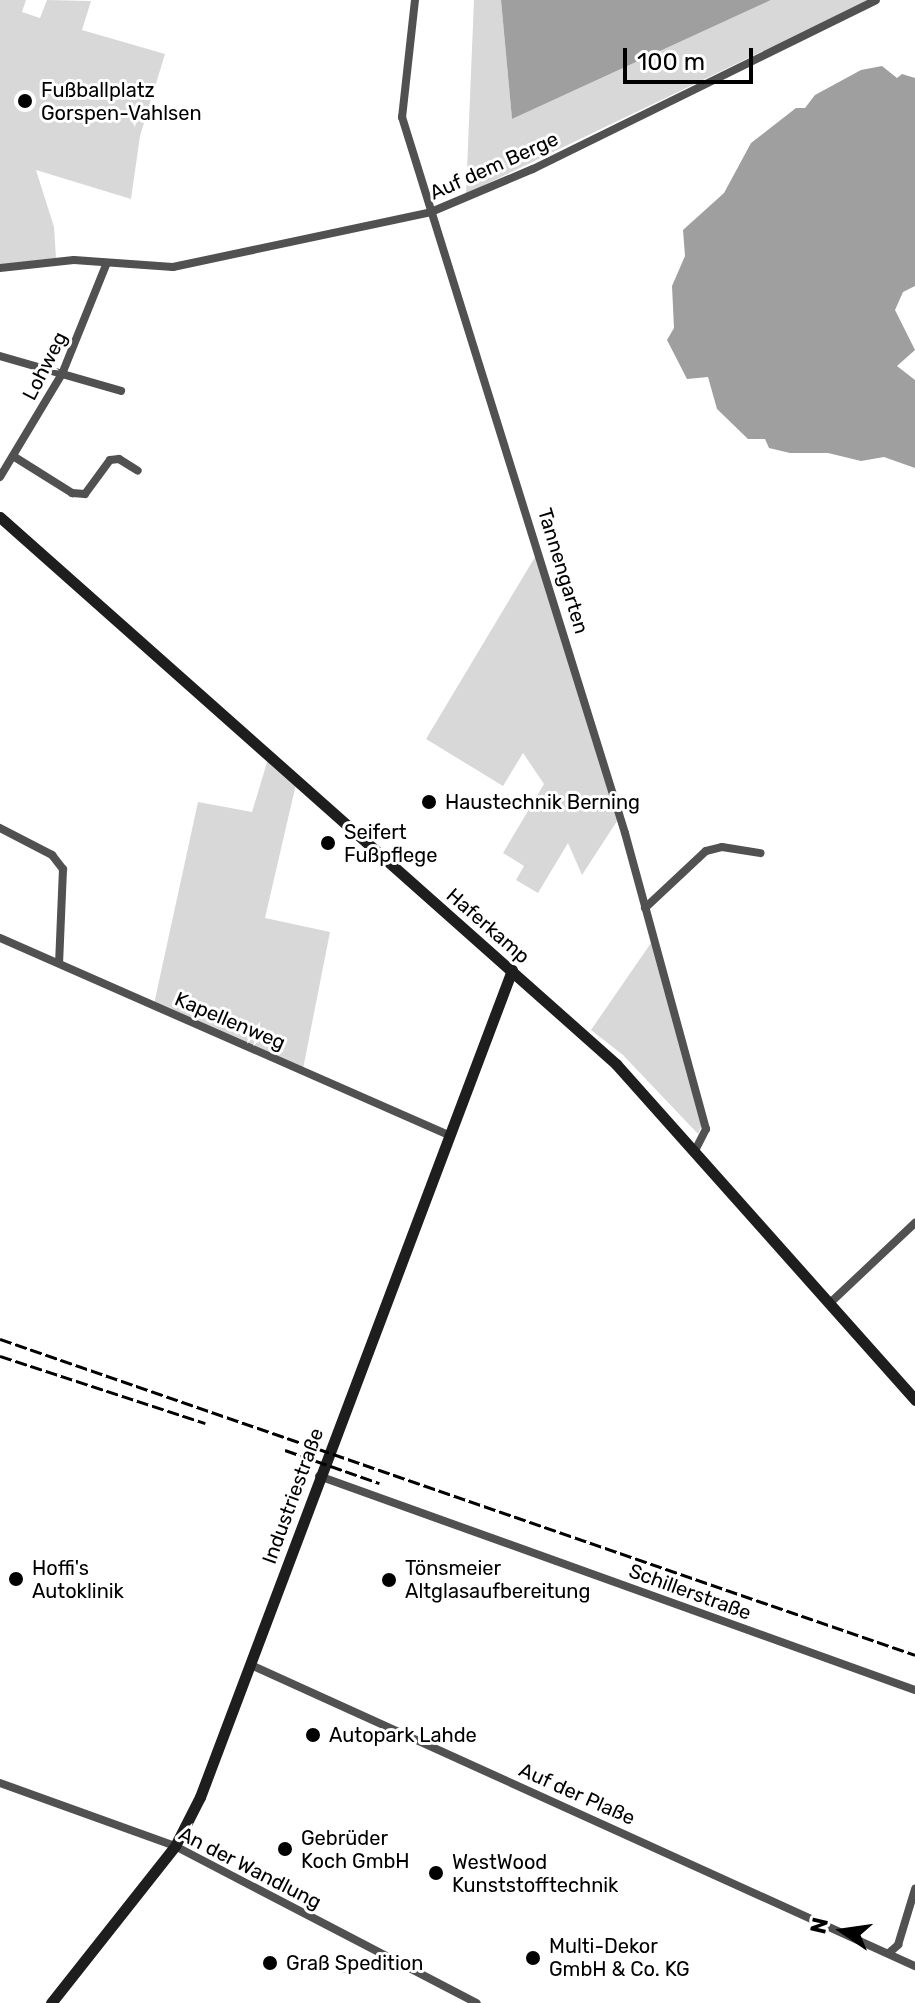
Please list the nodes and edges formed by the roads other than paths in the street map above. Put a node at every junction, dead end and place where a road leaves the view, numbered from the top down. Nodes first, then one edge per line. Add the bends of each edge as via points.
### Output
1 (415, 0) edge
2 (876, 0) edge
3 (431, 212) junction
4 (106, 265) junction
5 (0, 268) edge
6 (0, 356) edge
7 (62, 374) junction
8 (121, 391) dead end
9 (13, 456) junction
10 (138, 471) dead end
11 (0, 477) edge
12 (0, 517) edge
13 (0, 828) edge
14 (761, 853) dead end
15 (645, 908) junction
16 (0, 938) edge
17 (59, 963) junction
18 (512, 970) junction
19 (448, 1135) junction
20 (696, 1149) junction
21 (915, 1223) edge
22 (830, 1303) junction
23 (915, 1400) edge
24 (319, 1476) junction
25 (251, 1665) junction
26 (915, 1690) edge
27 (0, 1783) edge
28 (175, 1846) junction
29 (915, 1889) edge
30 (890, 1952) junction
31 (915, 1966) edge
32 (51, 2003) edge
33 (477, 2003) edge

1 - 3 street, Tannengarten via 402,117
2 - 3 street, Auf dem Berge via 533,169
3 - 4 street, Auf dem Berge via 173,267
3 - 15 street, Tannengarten via 584,689
4 - 5 street, Auf dem Berge via 74,260
4 - 7 street, Lohweg
6 - 7 street
7 - 8 street
7 - 9 street, Lohweg
9 - 10 street via 72,493 85,494 110,460
9 - 11 street, Lohweg
12 - 18 street, Haferkamp via 226,723
13 - 17 street via 52,855 63,869
14 - 15 street via 722,847 706,851
15 - 20 street, Tannengarten via 706,1129
16 - 17 street, Kapellenweg
17 - 19 street, Kapellenweg
18 - 19 street, Industriestraße
18 - 20 street, Haferkamp via 616,1064
19 - 24 street, Industriestraße
20 - 22 street, Haferkamp
21 - 22 street
22 - 23 street, Haferkamp
24 - 25 street, Industriestraße
24 - 26 street, Schillerstraße
25 - 28 street, Industriestraße via 200,1797
25 - 30 street, Auf der Plaße
27 - 28 street, An der Wandlung
28 - 32 street, Industriestraße
28 - 33 street, An der Wandlung
29 - 30 street via 898,1945
30 - 31 street, Auf der Plaße

